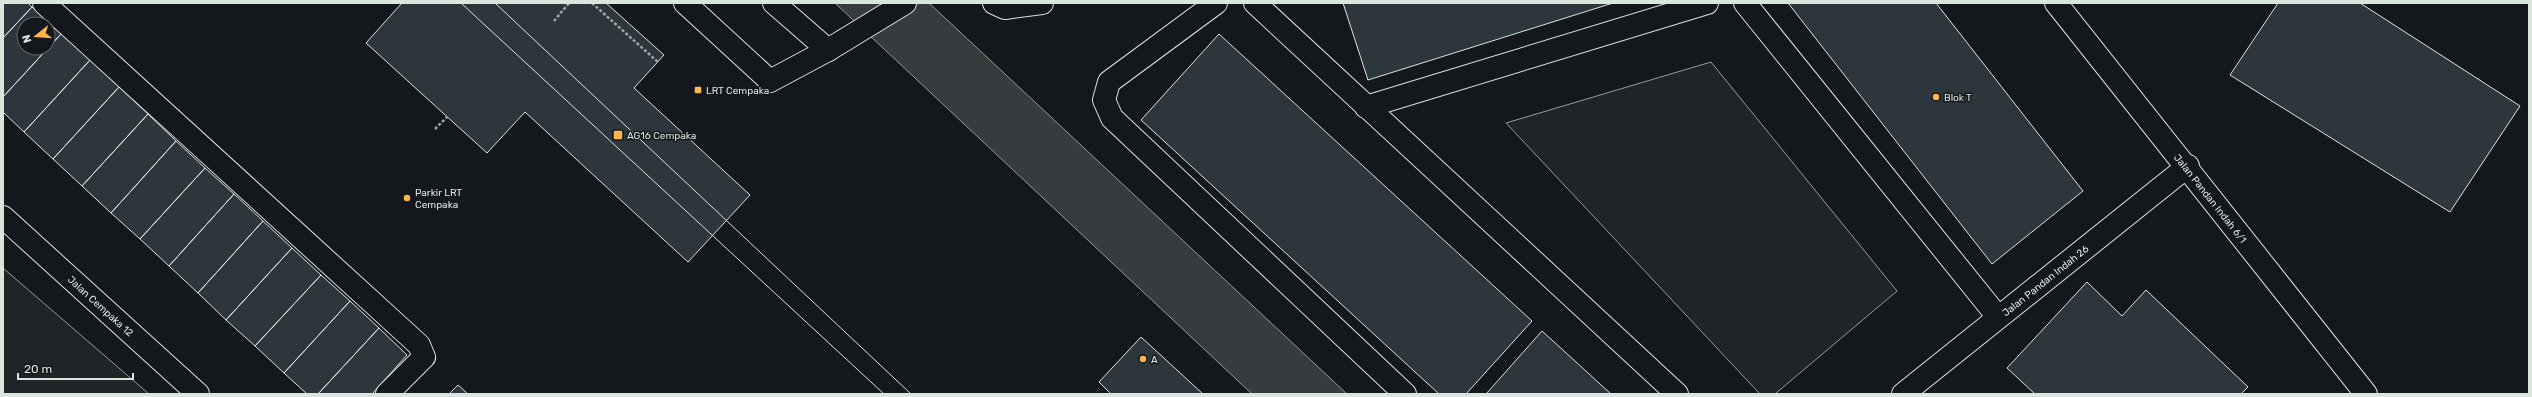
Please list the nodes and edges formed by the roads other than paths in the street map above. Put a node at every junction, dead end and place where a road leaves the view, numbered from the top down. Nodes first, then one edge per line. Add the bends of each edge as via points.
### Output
1 (44, 3) edge
2 (685, 3) edge
3 (774, 3) edge
4 (906, 3) edge
5 (994, 3) edge
6 (1042, 3) edge
7 (1216, 3) edge
8 (1255, 3) edge
9 (1707, 3) edge
10 (1745, 3) edge
11 (2056, 3) edge
12 (828, 50) junction
13 (1366, 107) junction
14 (2188, 166) junction
15 (3, 217) edge
16 (1998, 317) junction
17 (198, 394) edge
18 (387, 394) edge
19 (1405, 394) edge
20 (1677, 394) edge
21 (1903, 394) edge
22 (2366, 394) edge

1 - 18 street via 419,345 424,357
2 - 12 street via 770,81
3 - 12 street
4 - 12 street
5 - 6 street via 1005,8
7 - 19 street via 1109,82 1104,100 1112,118
8 - 13 street
9 - 13 street
10 - 16 street
11 - 14 street, Jalan Pandan Indah 6/1
13 - 20 street
14 - 16 street, Jalan Pandan Indah 26
14 - 22 street, Jalan Pandan Indah 6/1
15 - 17 street, Jalan Cempaka 12
16 - 21 street, Jalan Pandan Indah 26

